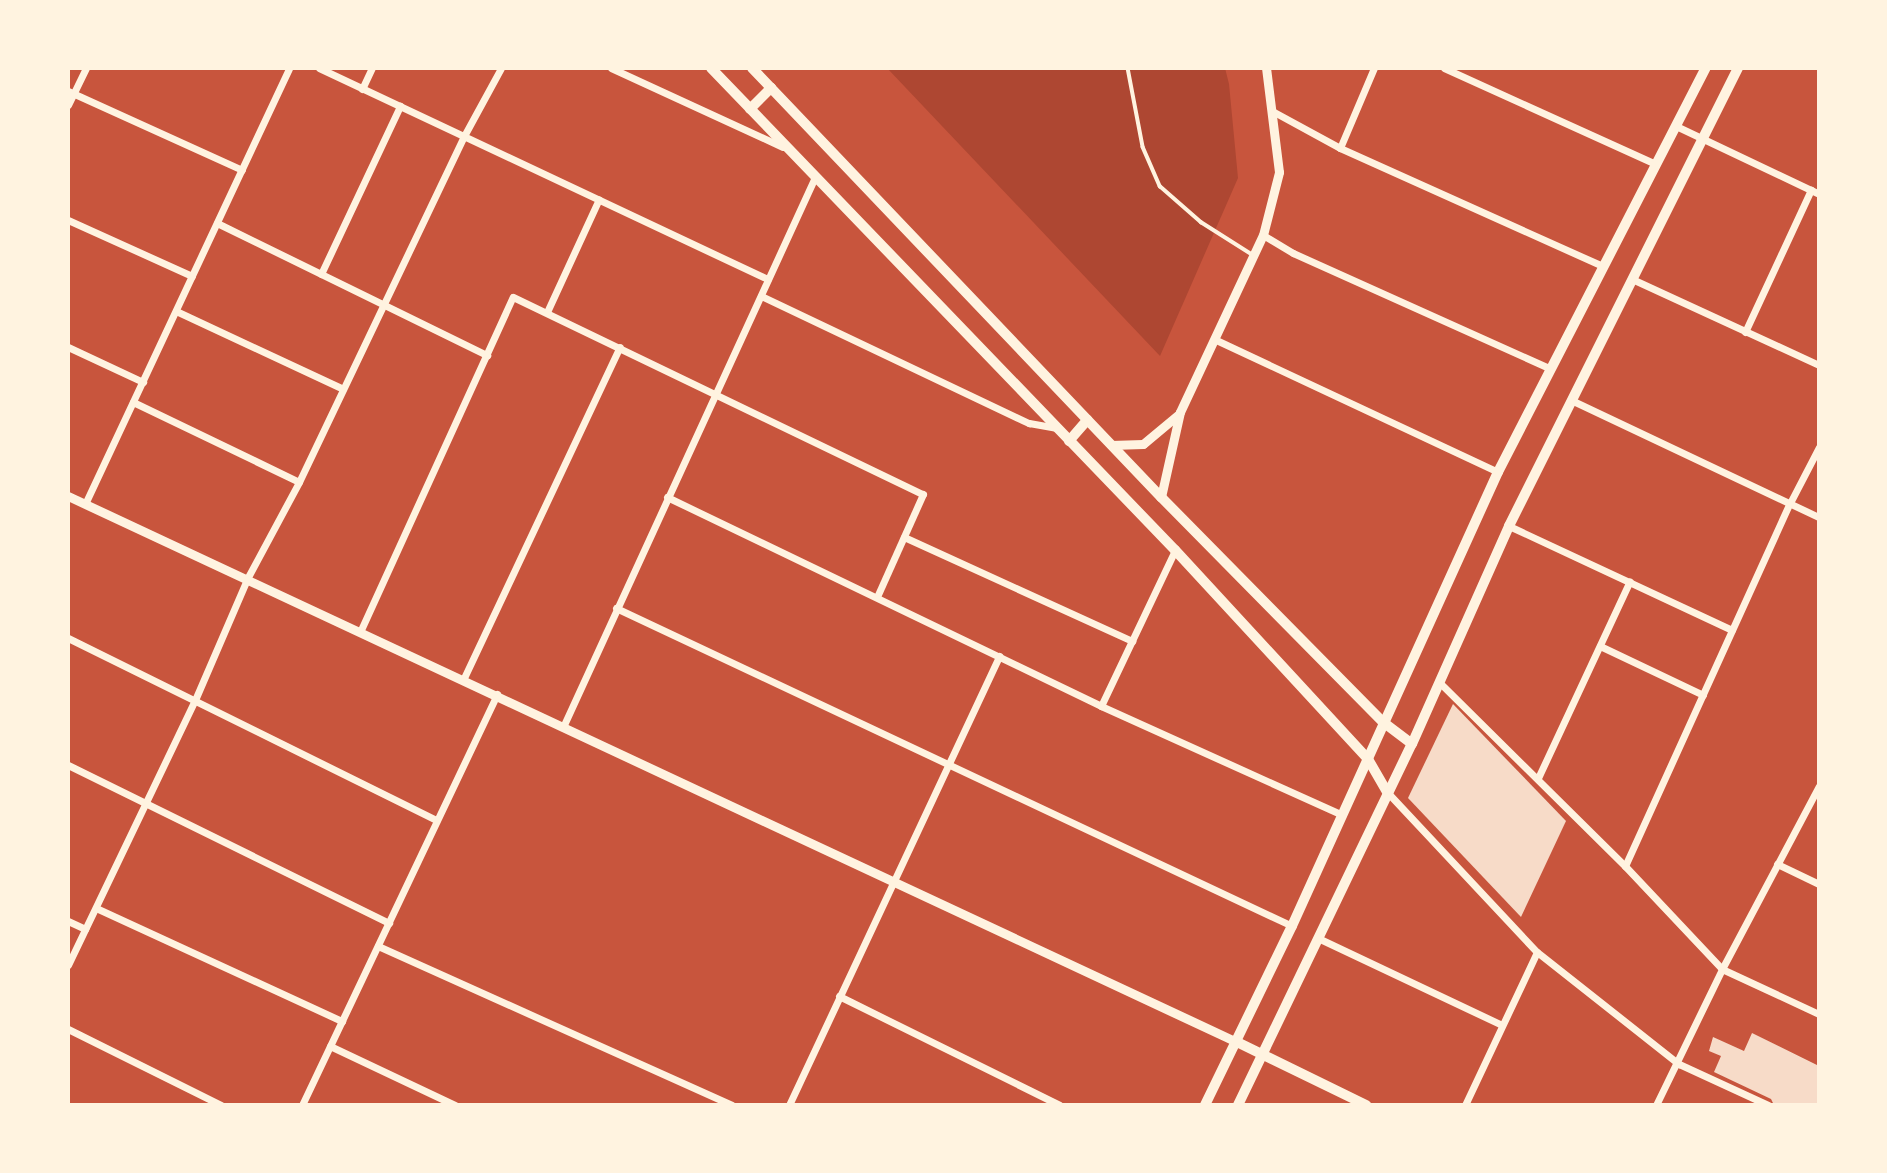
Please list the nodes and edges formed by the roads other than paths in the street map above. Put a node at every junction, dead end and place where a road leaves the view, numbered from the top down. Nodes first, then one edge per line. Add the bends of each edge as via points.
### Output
1 (86, 68) edge
2 (289, 68) edge
3 (319, 68) edge
4 (372, 68) edge
5 (501, 68) edge
6 (611, 68) edge
7 (711, 68) edge
8 (752, 68) edge
9 (1128, 68) edge
10 (1266, 68) edge
11 (1374, 68) edge
12 (1444, 68) edge
13 (1706, 68) edge
14 (1738, 68) edge
15 (771, 88) junction
16 (362, 89) junction
17 (71, 92) edge
18 (68, 105) edge
19 (400, 106) junction
20 (750, 109) junction
21 (1274, 112) junction
22 (1676, 126) junction
23 (464, 136) junction
24 (1703, 138) junction
25 (1340, 148) junction
26 (788, 149) junction
27 (1656, 164) junction
28 (242, 170) junction
29 (815, 177) junction
30 (1815, 192) edge
31 (598, 199) junction
32 (68, 220) edge
33 (217, 223) junction
34 (1263, 235) junction
35 (1254, 256) junction
36 (1603, 267) junction
37 (321, 274) junction
38 (192, 276) junction
39 (768, 278) junction
40 (1632, 279) junction
41 (761, 296) junction
42 (383, 306) junction
43 (176, 311) junction
44 (547, 312) junction
45 (1745, 332) junction
46 (1214, 339) junction
47 (68, 347) edge
48 (620, 347) junction
49 (487, 355) junction
50 (1819, 365) edge
51 (1551, 369) junction
52 (143, 382) junction
53 (343, 389) junction
54 (714, 395) junction
55 (1570, 400) junction
56 (133, 402) junction
57 (1180, 412) junction
58 (1087, 420) junction
59 (1057, 428) junction
60 (1069, 440) junction
61 (1111, 445) junction
62 (1819, 447) edge
63 (1498, 472) junction
64 (299, 482) junction
65 (68, 496) edge
66 (667, 497) junction
67 (1161, 497) junction
68 (1790, 503) junction
69 (85, 504) junction
70 (1819, 517) edge
71 (1509, 526) junction
72 (904, 537) junction
73 (1175, 550) junction
74 (247, 579) junction
75 (1630, 581) junction
76 (877, 597) junction
77 (616, 608) junction
78 (1732, 630) junction
79 (360, 632) junction
80 (68, 638) edge
81 (1132, 641) junction
82 (1600, 646) junction
83 (999, 656) junction
84 (463, 680) junction
85 (1438, 681) junction
86 (496, 694) junction
87 (1703, 695) junction
88 (195, 701) junction
89 (1101, 706) junction
90 (1383, 722) junction
91 (563, 726) junction
92 (1412, 744) junction
93 (1368, 760) junction
94 (948, 764) junction
95 (68, 765) edge
96 (1538, 778) junction
97 (1819, 786) edge
98 (1388, 793) junction
99 (146, 803) junction
100 (1342, 815) junction
101 (437, 820) junction
102 (1777, 864) junction
103 (1625, 866) junction
104 (893, 882) junction
105 (1819, 884) edge
106 (96, 908) junction
107 (68, 921) edge
108 (388, 923) junction
109 (1292, 926) junction
110 (85, 929) junction
111 (1320, 939) junction
112 (378, 946) junction
113 (1537, 952) junction
114 (68, 965) edge
115 (1722, 969) junction
116 (839, 996) junction
117 (1819, 1014) edge
118 (342, 1021) junction
119 (1502, 1024) junction
120 (68, 1029) edge
121 (1237, 1042) junction
122 (330, 1046) junction
123 (1263, 1055) junction
124 (1679, 1063) junction
125 (221, 1105) edge
126 (302, 1105) edge
127 (455, 1105) edge
128 (732, 1105) edge
129 (789, 1105) edge
130 (1060, 1105) edge
131 (1205, 1105) edge
132 (1238, 1105) edge
133 (1366, 1105) edge
134 (1465, 1105) edge
135 (1656, 1105) edge
136 (1768, 1105) edge

1 - 17 street
2 - 28 street
3 - 16 street
4 - 16 street
5 - 23 street
6 - 26 street
7 - 20 main road
8 - 15 main road
9 - 35 lane via 1143,147 1160,186 1201,222
10 - 21 street
11 - 25 street
12 - 27 street
13 - 22 main road
14 - 24 main road
15 - 20 main road
15 - 58 main road
16 - 19 street
17 - 18 street
17 - 28 street
19 - 23 street
19 - 37 street
20 - 26 main road
21 - 25 street
21 - 34 street via 1279,172
22 - 24 street
22 - 27 main road
23 - 31 street
23 - 42 street
24 - 30 street
24 - 40 main road
25 - 36 street
26 - 29 main road
27 - 36 main road
28 - 33 street
29 - 39 street
29 - 59 main road
30 - 45 street
31 - 39 street
31 - 44 street
32 - 38 street
33 - 37 street
33 - 38 street
34 - 35 street
34 - 51 street via 1293,253
35 - 46 street
36 - 51 main road
37 - 42 street
38 - 43 street
39 - 41 street
40 - 45 street
40 - 55 main road
41 - 54 street
41 - 59 street via 1029,423
42 - 49 street
42 - 53 street
43 - 52 street
43 - 53 street
44 - 48 street
44 - 49 street via 513,297
45 - 50 street
46 - 57 street
46 - 63 street
47 - 52 street
48 - 54 street
48 - 84 street
49 - 79 street
51 - 63 main road
52 - 56 street
53 - 64 street
54 - 66 street
54 - 72 street via 923,494
55 - 68 street
55 - 71 main road
56 - 64 street
56 - 69 street
57 - 61 street via 1143,444
57 - 67 street
58 - 60 main road
58 - 61 main road
59 - 60 main road
60 - 73 main road
61 - 67 main road
62 - 68 street
63 - 90 main road
64 - 74 street
65 - 69 street
66 - 76 street
66 - 77 street
67 - 90 main road
68 - 70 street
68 - 78 street
69 - 74 street
71 - 75 street
71 - 85 main road
72 - 76 street
72 - 81 street
73 - 81 street
73 - 93 main road
74 - 79 street
74 - 88 street
75 - 78 street
75 - 82 street
76 - 83 street
77 - 91 street
77 - 94 street
78 - 87 street
79 - 84 street
80 - 88 street
81 - 89 street
82 - 87 street
82 - 96 street
83 - 89 street
83 - 94 street
84 - 86 street
85 - 92 main road
85 - 96 street
86 - 91 street
86 - 101 street
87 - 103 street
88 - 99 street
88 - 101 street
89 - 100 street
90 - 92 main road
90 - 93 main road
91 - 104 street
92 - 98 main road
93 - 98 main road
93 - 100 main road
94 - 104 street
94 - 109 street
95 - 99 street
96 - 103 street
97 - 102 street
98 - 111 main road
98 - 113 street
99 - 106 street
99 - 108 street
100 - 109 main road
101 - 108 street
102 - 105 street
102 - 115 street
103 - 115 street
104 - 116 street
104 - 121 street
106 - 110 street
106 - 118 street
107 - 110 street
108 - 112 street
109 - 121 main road
110 - 114 street
111 - 119 street
111 - 123 main road
112 - 118 street
112 - 128 street
113 - 119 street
113 - 124 street
115 - 117 street
115 - 124 street
116 - 129 street
116 - 130 street
118 - 122 street
119 - 134 street
120 - 125 street
121 - 123 main road
121 - 131 main road
122 - 126 street
122 - 127 street
123 - 132 main road
123 - 133 main road
124 - 135 street
124 - 136 street

